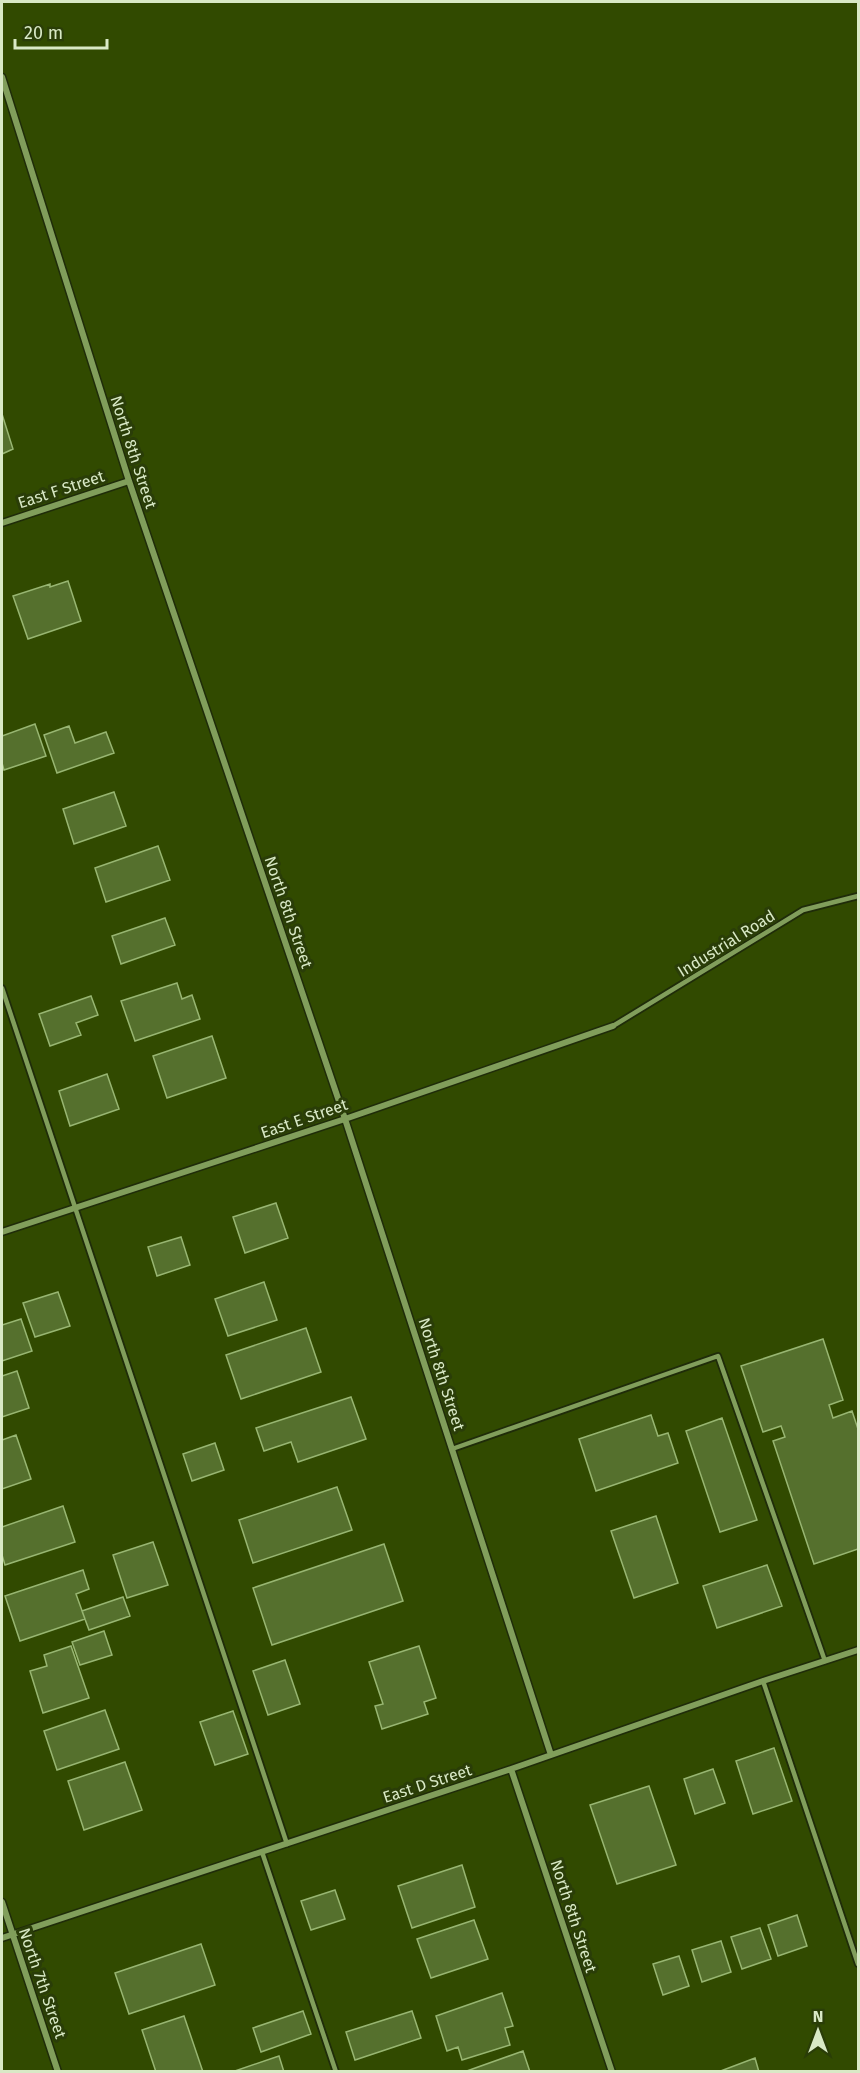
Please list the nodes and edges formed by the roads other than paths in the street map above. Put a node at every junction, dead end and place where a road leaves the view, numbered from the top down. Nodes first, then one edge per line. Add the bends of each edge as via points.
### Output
1 (2, 77) edge
2 (129, 481) junction
3 (2, 523) edge
4 (858, 897) edge
5 (2, 988) edge
6 (614, 1026) joint
7 (345, 1119) junction
8 (74, 1209) junction
9 (2, 1232) edge
10 (452, 1449) junction
11 (858, 1650) edge
12 (825, 1661) junction
13 (763, 1681) junction
14 (551, 1755) junction
15 (511, 1769) junction
16 (287, 1844) junction
17 (262, 1852) junction
18 (2, 1902) edge
19 (12, 1934) junction
20 (2, 1938) edge
21 (858, 1964) edge
22 (58, 2072) edge
23 (336, 2072) edge
24 (612, 2072) edge

1 - 2 street, North 8th Street
2 - 3 street, East F Street
2 - 7 street, North 8th Street
4 - 6 lane, Industrial Road via 803,910
5 - 8 lane
6 - 7 street, East E Street
7 - 8 street, East E Street
7 - 10 street, North 8th Street
8 - 9 street, East E Street
8 - 16 lane
10 - 12 lane via 718,1356
10 - 14 street, North 8th Street
11 - 12 street, East D Street
12 - 13 street, East D Street
13 - 14 street, East D Street
13 - 21 lane
14 - 15 street, East D Street
15 - 16 street, East D Street
15 - 24 street, North 8th Street
16 - 17 street, East D Street
17 - 19 street, East D Street
17 - 23 lane
18 - 19 street, North 7th Street
19 - 20 street, East D Street
19 - 22 street, North 7th Street

